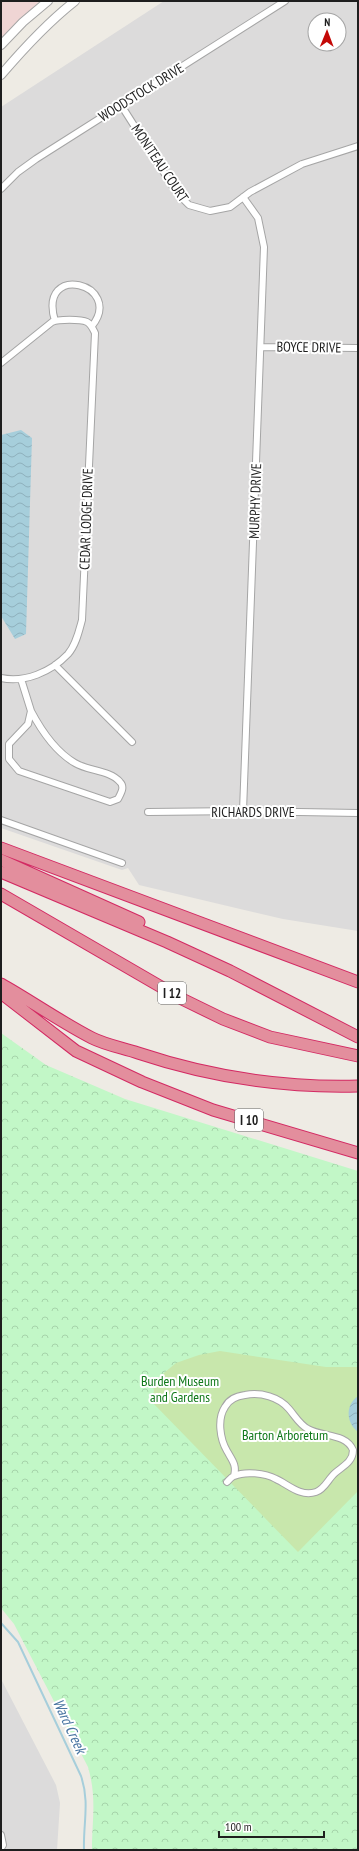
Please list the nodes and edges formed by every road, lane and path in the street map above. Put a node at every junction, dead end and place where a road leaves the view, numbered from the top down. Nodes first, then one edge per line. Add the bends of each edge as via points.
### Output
1 (48, 1) edge
2 (75, 1) edge
3 (285, 1) edge
4 (1, 45) edge
5 (1, 75) edge
6 (121, 105) junction
7 (358, 146) edge
8 (1, 189) edge
9 (243, 197) junction
10 (55, 321) junction
11 (92, 326) junction
12 (261, 347) junction
13 (358, 348) edge
14 (1, 363) edge
15 (55, 665) junction
16 (1, 678) edge
17 (21, 679) junction
18 (31, 711) junction
19 (132, 742) dead end
20 (243, 811) junction
21 (148, 812) dead end
22 (358, 813) edge
23 (1, 820) edge
24 (1, 848) edge
25 (1, 860) edge
26 (122, 863) dead end
27 (1, 872) edge
28 (1, 894) edge
29 (167, 942) junction
30 (358, 982) edge
31 (1, 984) edge
32 (1, 993) edge
33 (358, 1037) edge
34 (358, 1056) edge
35 (358, 1086) edge
36 (358, 1153) edge
37 (234, 1476) junction
38 (227, 1482) dead end
39 (1, 1835) edge
40 (1, 1848) edge

1 - 4 street
2 - 5 street via 53,18
3 - 6 street, WOODSTOCK DRIVE
6 - 8 street, WOODSTOCK DRIVE via 36,159
6 - 9 street, MONITEAU COURT via 188,206 210,211 230,207
7 - 9 street, MONITEAU COURT via 302,164
9 - 12 street, MURPHY DRIVE via 258,218 264,247
10 - 11 street via 87,322
10 - 11 street via 53,299 58,289 71,283 86,287 96,294 98,318
10 - 14 street
11 - 15 street, CEDAR LODGE DRIVE via 94,333 82,620 78,636 69,653
12 - 13 street, BOYCE DRIVE
12 - 20 street, MURPHY DRIVE
15 - 17 street, CEDAR LODGE DRIVE via 31,678
15 - 19 street
16 - 17 street, CEDAR LODGE DRIVE
17 - 18 street
18 - 18 street via 28,724 9,744 9,759 19,770 110,802 118,799 122,783 115,777 75,763 61,752 40,728
20 - 21 street, RICHARDS DRIVE
20 - 22 street, RICHARDS DRIVE
23 - 26 street
24 - 30 highway
25 - 29 highway via 138,921
27 - 29 highway
28 - 34 highway, I 12 via 182,999 223,1019 270,1037
29 - 33 highway via 230,971
31 - 35 highway via 93,1038 174,1065 275,1084
32 - 36 highway, I 10 via 76,1051 142,1082 213,1110
37 - 37 street via 270,1476 295,1490 314,1493 324,1487 335,1473 351,1460 353,1450 344,1440 308,1429 286,1406 275,1399 260,1394 241,1395 224,1407 221,1423 223,1440 235,1467
37 - 38 street
39 - 40 street

